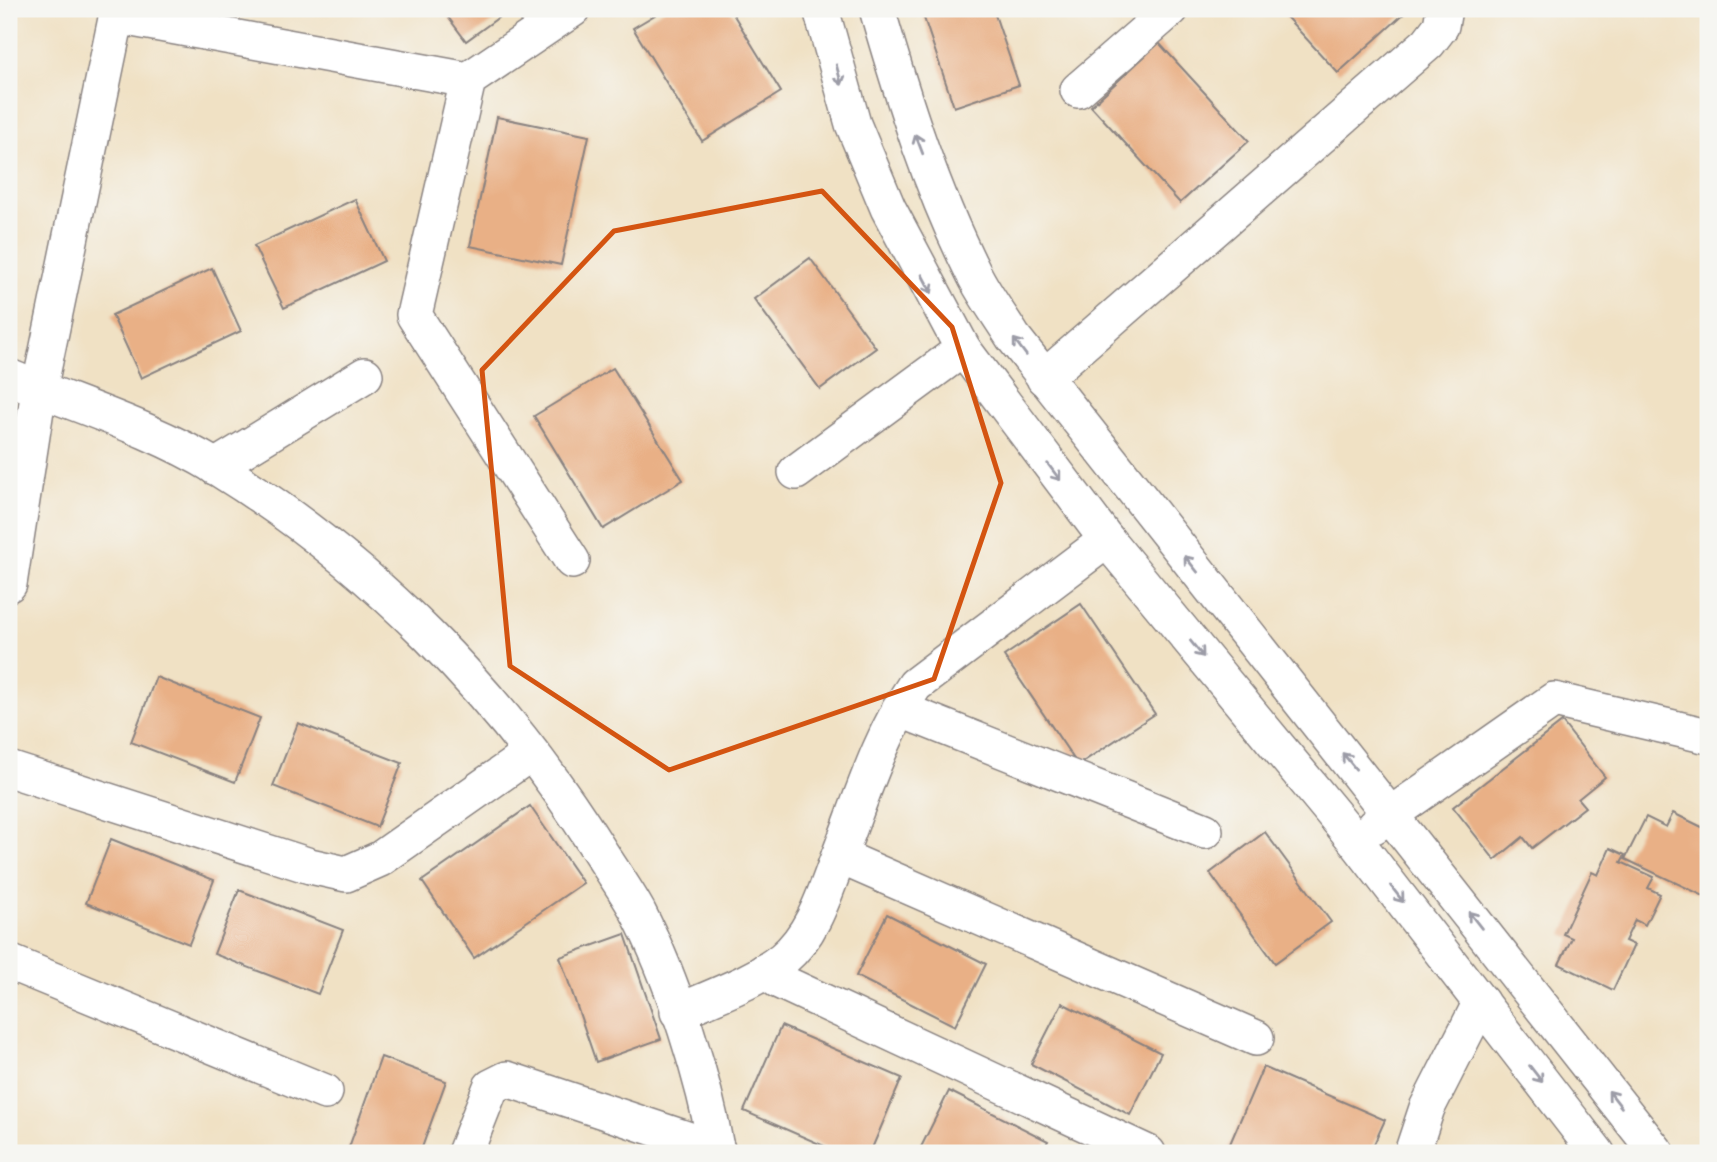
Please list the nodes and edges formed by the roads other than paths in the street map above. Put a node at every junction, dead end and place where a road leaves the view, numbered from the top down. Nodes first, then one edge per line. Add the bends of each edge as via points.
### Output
1 (573, 9) edge
2 (821, 9) edge
3 (877, 9) edge
4 (1171, 9) edge
5 (1444, 9) edge
6 (117, 13) edge
7 (468, 80) junction
8 (1078, 90) dead end
9 (963, 349) junction
10 (365, 375) dead end
11 (1044, 378) junction
12 (24, 383) edge
13 (215, 467) junction
14 (796, 472) dead end
15 (1107, 540) junction
16 (572, 561) dead end
17 (9, 584) edge
18 (899, 709) junction
19 (1708, 736) edge
20 (531, 753) junction
21 (9, 769) edge
22 (1392, 814) junction
23 (1205, 831) dead end
24 (1355, 840) junction
25 (839, 856) junction
26 (9, 962) edge
27 (765, 971) junction
28 (1481, 1002) junction
29 (678, 1012) junction
30 (1256, 1038) dead end
31 (325, 1092) dead end
32 (717, 1151) edge
33 (465, 1153) edge
34 (1148, 1153) edge
35 (1412, 1153) edge
36 (1597, 1153) edge
37 (1657, 1153) edge

1 - 7 street
2 -> 9 street via 853,124 883,196
11 -> 3 street via 975,276 947,216 907,113
4 - 8 street
5 - 11 street via 1441,26 1428,43
6 - 7 street
6 - 12 street
7 - 16 street via 414,315
9 - 14 street
9 -> 15 street
10 - 13 street
22 -> 11 street
12 - 13 street via 113,416
12 - 17 street
13 - 20 street via 402,608
15 - 18 street via 915,685
15 -> 24 street
18 - 23 street
18 - 25 street
19 - 22 street via 1554,700
20 - 21 street via 380,859 346,874
20 - 29 street via 562,791 638,912
22 - 24 street
37 -> 22 street
24 -> 28 street
25 - 27 street via 816,918 785,958
25 - 30 street
26 - 31 street
27 - 29 street
27 - 34 street
28 - 35 street via 1427,1108
28 -> 36 street
29 - 32 street
32 - 33 street via 507,1079 491,1087

